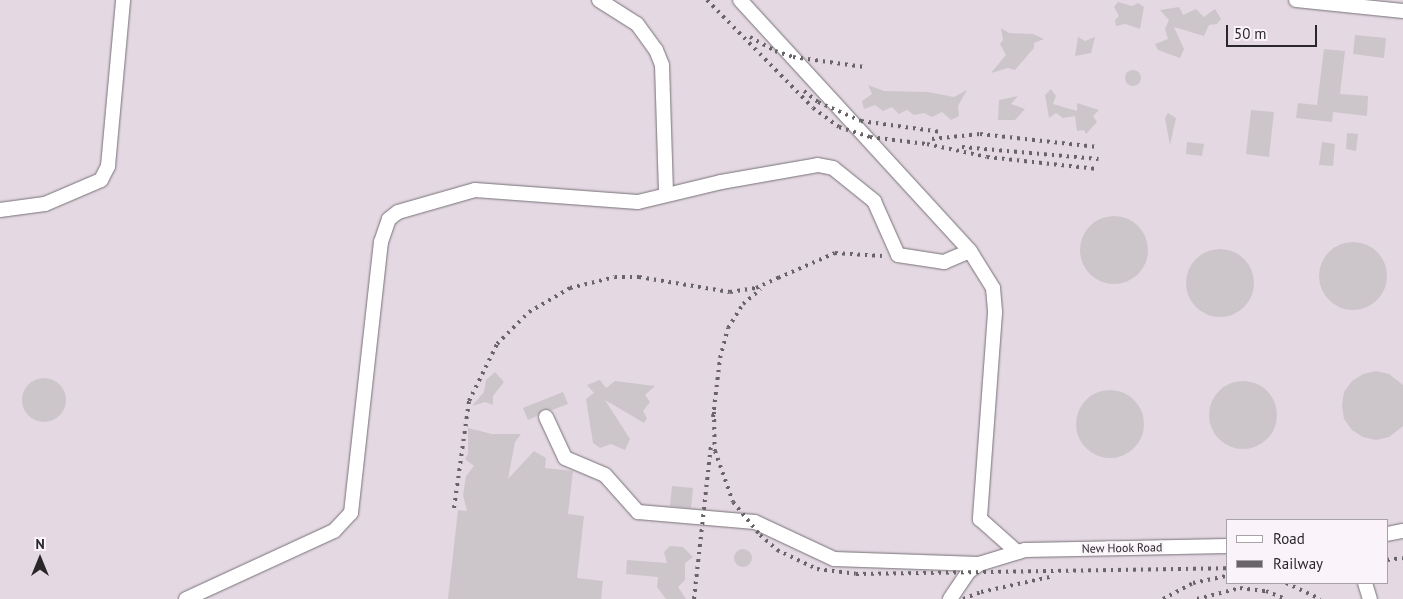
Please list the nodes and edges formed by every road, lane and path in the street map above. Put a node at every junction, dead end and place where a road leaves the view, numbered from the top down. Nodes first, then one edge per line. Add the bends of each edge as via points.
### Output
1 (123, 0) edge
2 (599, 0) edge
3 (740, 0) edge
4 (1296, 0) edge
5 (1403, 11) edge
6 (666, 194) junction
7 (0, 210) edge
8 (970, 251) junction
9 (546, 416) dead end
10 (1403, 531) edge
11 (1388, 534) edge
12 (1226, 546) edge
13 (1017, 552) junction
14 (979, 564) junction
15 (1365, 584) edge
16 (186, 599) edge
17 (950, 599) edge
18 (1370, 599) edge

1 - 7 street via 108,166 101,180 45,204
2 - 6 street via 637,24 656,50 662,65
3 - 8 street
4 - 5 street
6 - 8 street via 818,165 833,168 874,201 898,255 944,262
6 - 16 street via 623,203 475,190 398,212 389,219 381,242 351,513 334,531
8 - 13 street via 993,288 995,313 980,519
9 - 14 street via 566,458 605,475 638,512 754,522 834,559
10 - 11 street
12 - 13 street, New Hook Road
13 - 14 street, New Hook Road
14 - 17 street via 968,572
15 - 18 street

